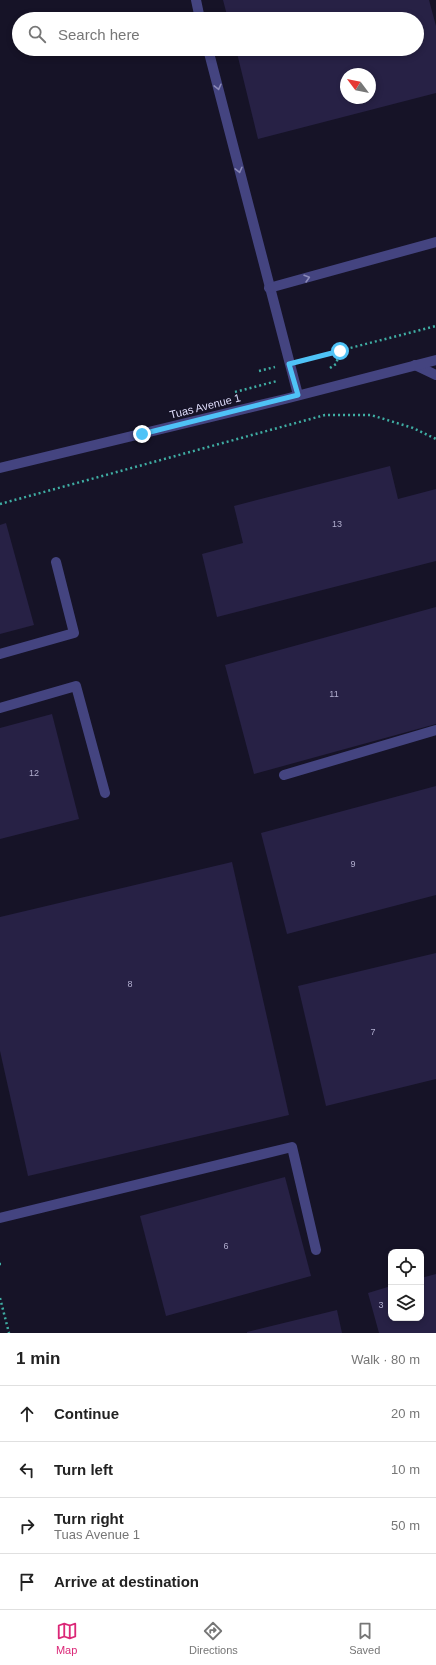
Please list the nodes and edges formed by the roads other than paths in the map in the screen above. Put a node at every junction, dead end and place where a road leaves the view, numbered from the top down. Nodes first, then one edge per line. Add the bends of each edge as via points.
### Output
1 (196, 0) edge
2 (199, 12) edge
3 (210, 56) edge
4 (436, 242) edge
5 (269, 288) junction
6 (436, 360) edge
7 (415, 365) junction
8 (436, 375) edge
9 (298, 395) junction
10 (0, 468) edge
11 (56, 562) dead end
12 (0, 654) edge
13 (0, 708) edge
14 (436, 730) edge
15 (284, 775) dead end
16 (105, 793) dead end
17 (0, 1218) edge
18 (316, 1250) dead end

1 - 2 street
3 -> 5 street
5 -> 4 street
5 - 9 street
6 - 7 street, Tuas Avenue 1
7 - 8 street
7 - 9 street, Tuas Avenue 1
9 - 10 street, Tuas Avenue 1
11 - 12 street via 74,633
13 - 16 street via 76,686
14 - 15 street
17 - 18 street via 292,1147

